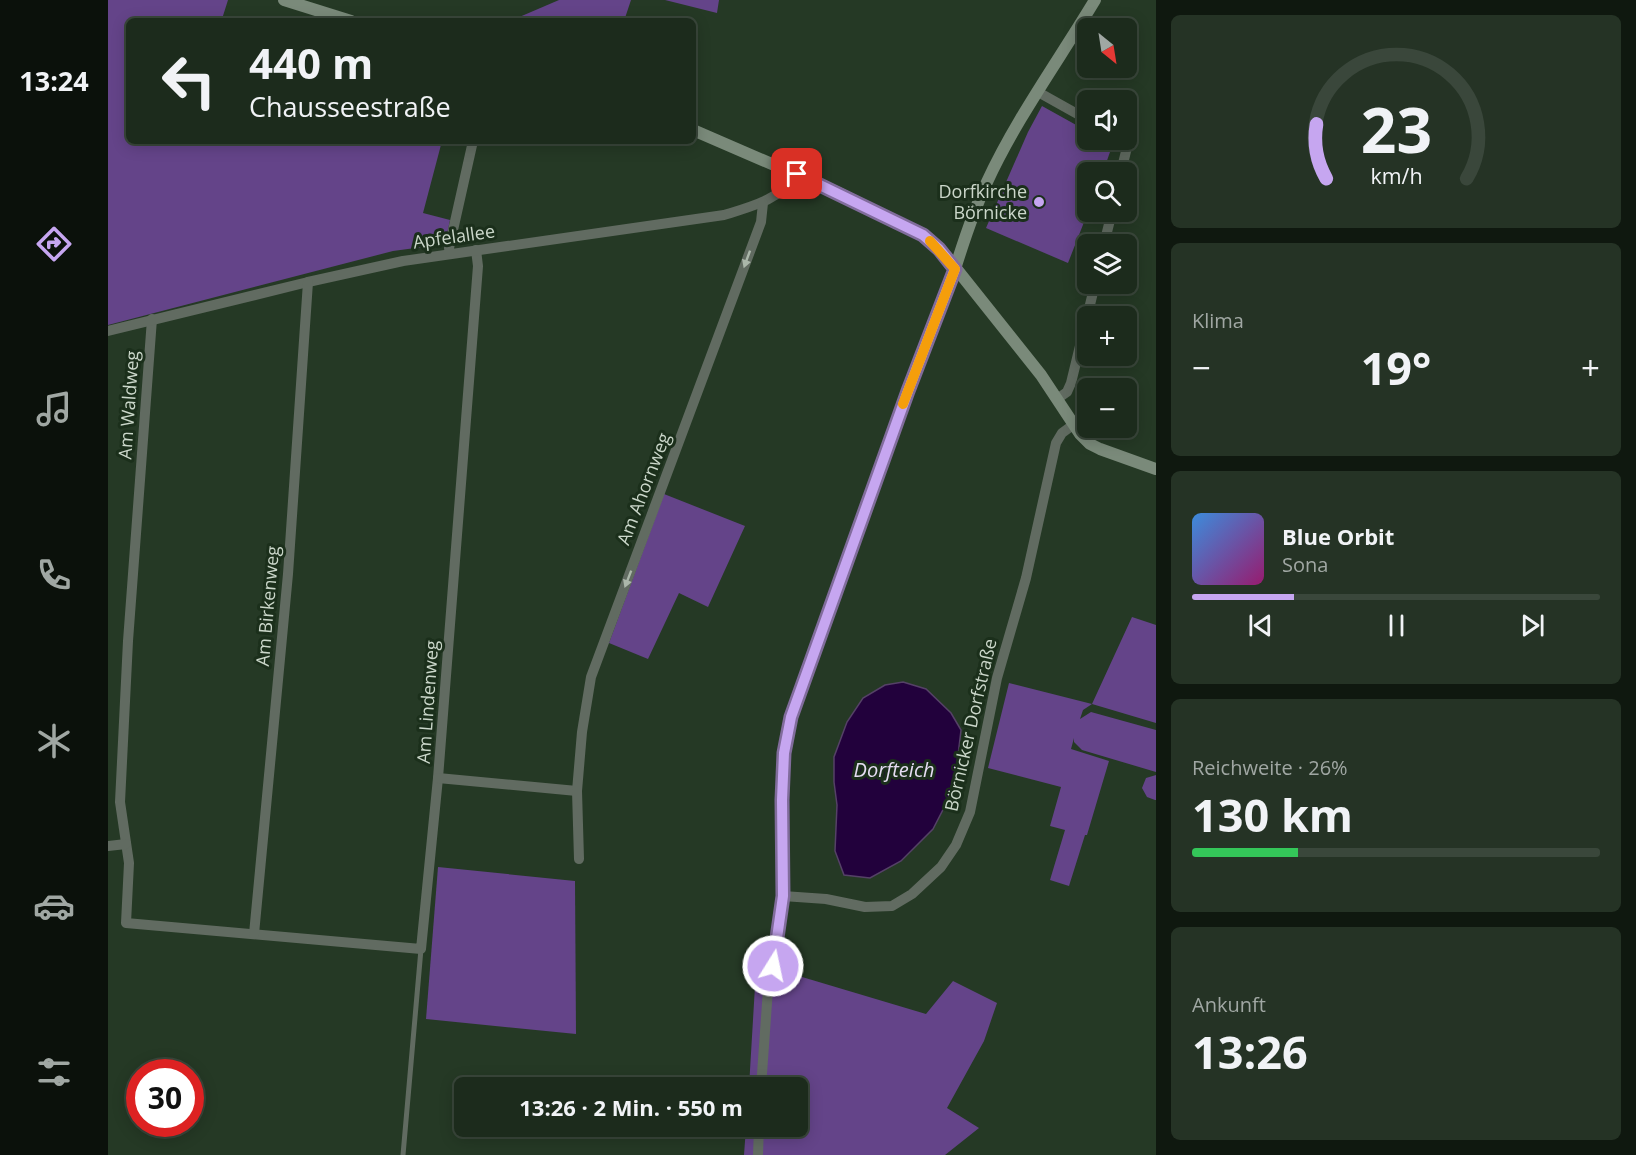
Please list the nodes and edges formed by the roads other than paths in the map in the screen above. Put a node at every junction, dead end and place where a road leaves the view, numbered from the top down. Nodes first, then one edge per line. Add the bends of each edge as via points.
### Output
1 (284, 0) edge
2 (1095, 0) edge
3 (341, 18) edge
4 (1038, 92) junction
5 (1077, 114) edge
6 (696, 131) edge
7 (472, 144) edge
8 (797, 174) junction
9 (763, 203) junction
10 (476, 250) junction
11 (450, 254) junction
12 (955, 269) junction
13 (309, 282) junction
14 (1092, 294) edge
15 (152, 319) junction
16 (108, 331) edge
17 (1065, 391) junction
18 (1073, 425) junction
19 (1156, 469) edge
20 (438, 778) junction
21 (577, 791) junction
22 (126, 844) junction
23 (108, 846) edge
24 (579, 859) dead end
25 (783, 896) junction
26 (254, 934) junction
27 (421, 949) junction
28 (762, 1077) edge
29 (759, 1137) edge
30 (403, 1155) edge
31 (758, 1155) edge

1 - 3 main road
2 - 4 main road
4 - 5 street
4 - 12 main road via 988,181
6 - 8 main road
7 - 11 street
8 - 9 street, Apfelallee via 792,183
8 - 12 main road via 923,235
9 - 10 street, Apfelallee via 724,215
9 -> 21 street, Am Ahornweg via 761,222 591,678
10 - 11 street, Apfelallee
10 - 20 street, Am Lindenweg via 478,266
11 - 13 street, Apfelallee
12 - 17 main road via 1041,375
12 - 25 street via 791,717 784,753
13 - 15 street, Apfelallee
13 - 26 street, Am Birkenweg via 288,574
14 - 17 street
15 - 16 street, Apfelallee
15 - 22 street, Am Waldweg via 120,802
17 - 18 main road
18 - 19 main road via 1090,444
18 - 25 street, Börnicker Dorfstraße via 1056,443 1026,578 997,678 970,812 956,845 942,867 892,906 865,907
20 - 21 street
20 - 27 street, Am Lindenweg
21 - 24 street, Am Ahornweg
22 - 23 street
22 - 26 street, Am Waldweg via 126,923
25 - 28 street via 768,989
26 - 27 street
27 - 30 lane, Am Lindenweg
29 - 31 street

